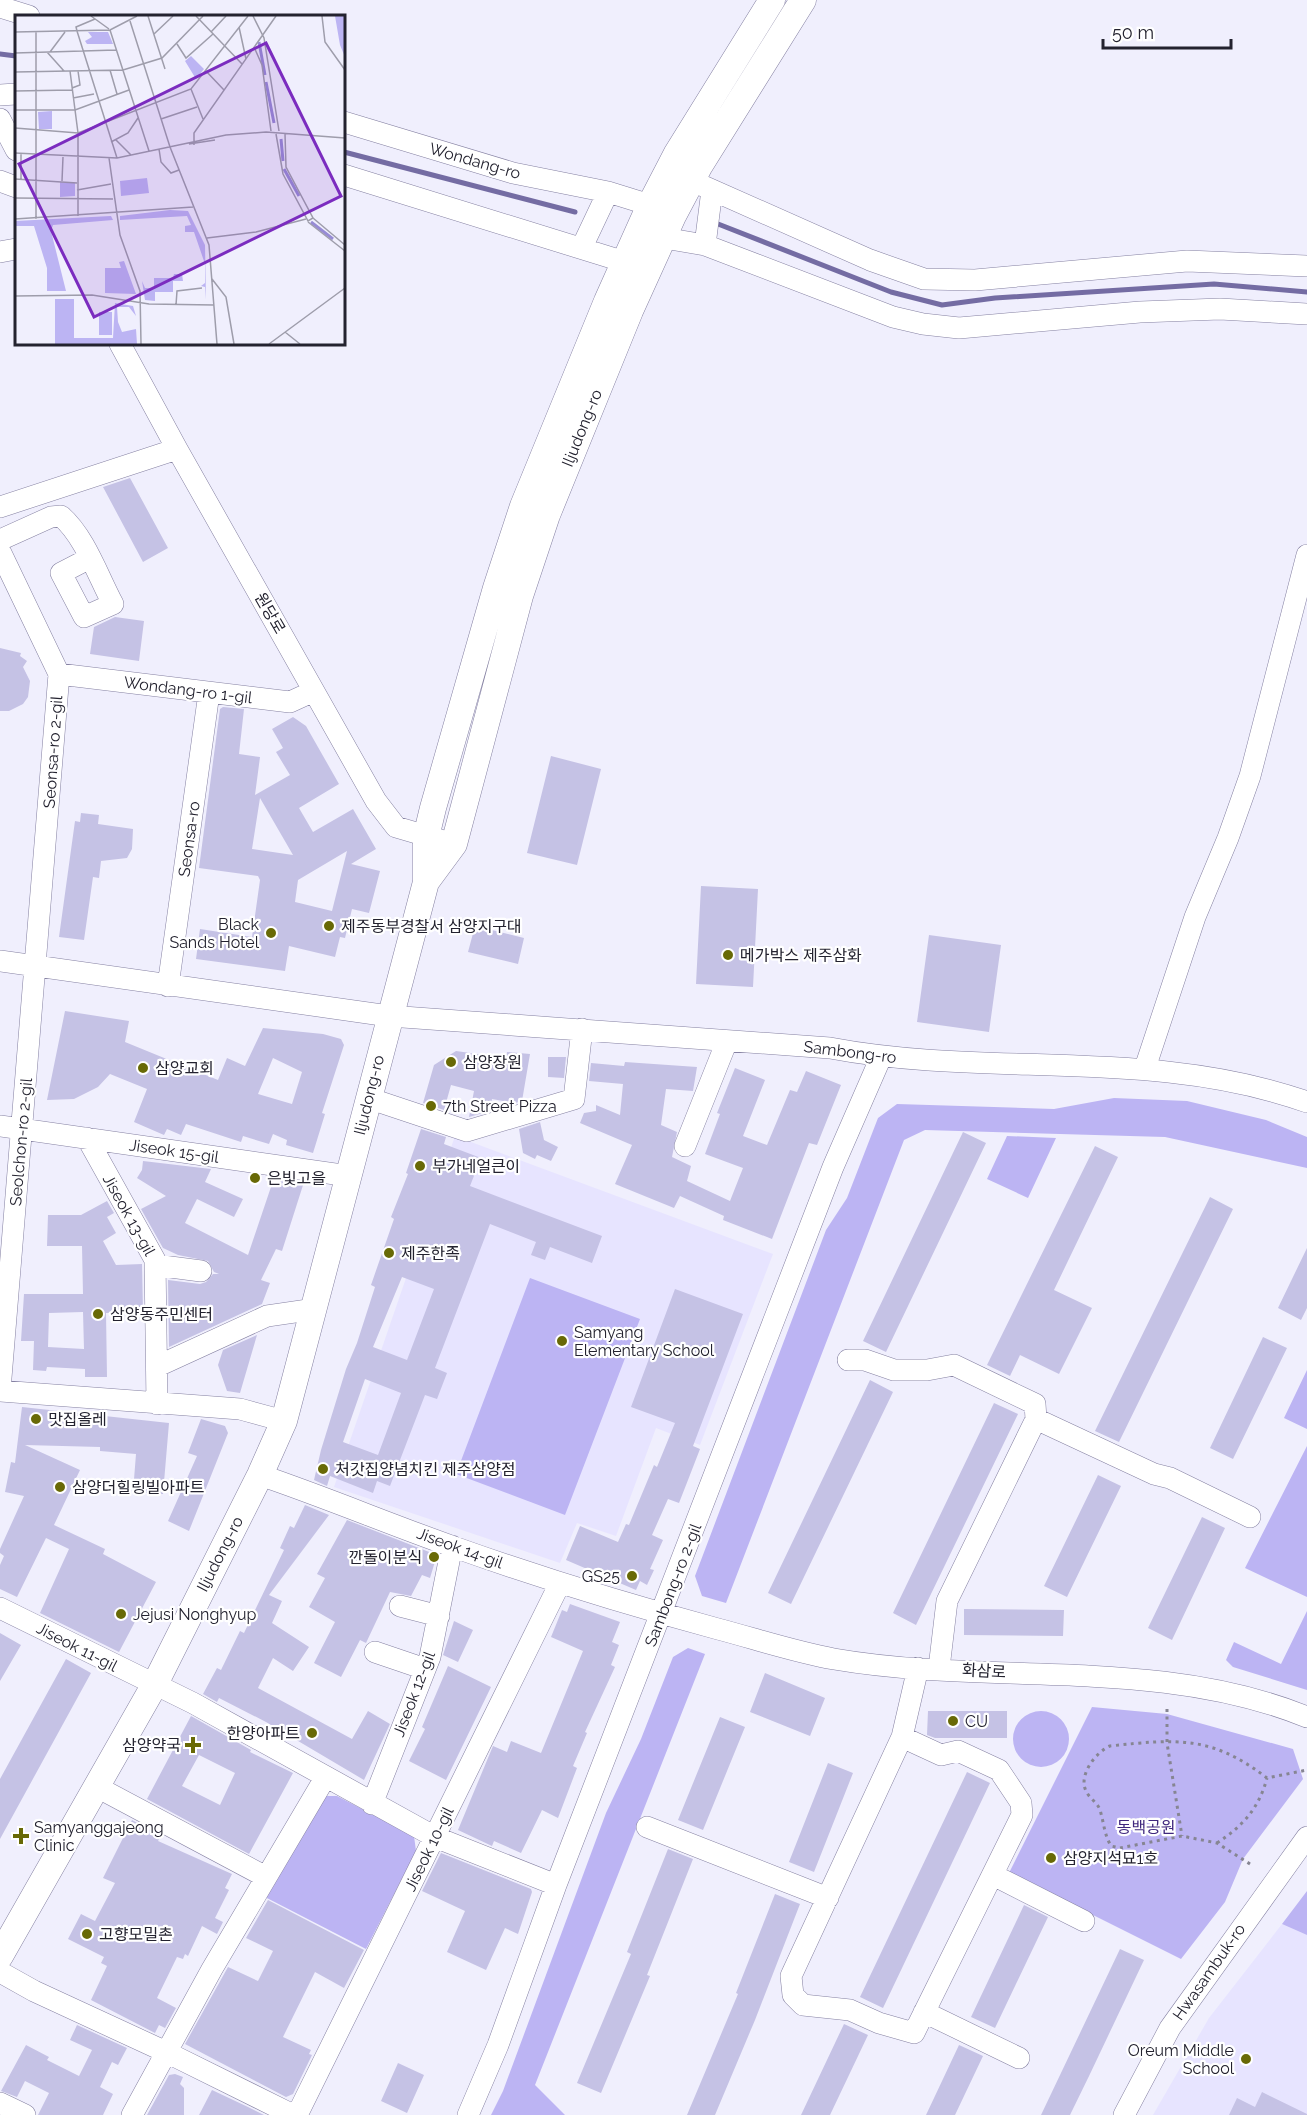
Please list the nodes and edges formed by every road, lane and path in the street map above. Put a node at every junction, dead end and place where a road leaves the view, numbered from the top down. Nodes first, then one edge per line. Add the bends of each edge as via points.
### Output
1 (772, 0) edge
2 (803, 0) edge
3 (0, 7) edge
4 (26, 15) edge
5 (15, 94) edge
6 (0, 95) edge
7 (0, 119) edge
8 (345, 122) edge
9 (15, 148) edge
10 (345, 175) edge
11 (0, 181) edge
12 (702, 186) junction
13 (15, 187) edge
14 (608, 192) junction
15 (651, 206) junction
16 (664, 238) junction
17 (705, 244) junction
18 (582, 247) junction
19 (15, 249) edge
20 (0, 252) edge
21 (625, 261) junction
22 (1307, 266) edge
23 (1307, 314) edge
24 (121, 345) edge
25 (177, 449) junction
26 (0, 507) edge
27 (0, 540) edge
28 (0, 551) edge
29 (1307, 555) edge
30 (90, 558) dead end
31 (59, 674) junction
32 (314, 692) junction
33 (210, 693) junction
34 (426, 837) junction
35 (454, 844) junction
36 (426, 882) junction
37 (0, 961) edge
38 (36, 967) junction
39 (168, 986) junction
40 (389, 1016) junction
41 (582, 1029) junction
42 (727, 1041) junction
43 (881, 1057) junction
44 (1145, 1068) junction
45 (369, 1098) junction
46 (1307, 1102) edge
47 (0, 1126) edge
48 (23, 1129) junction
49 (87, 1138) junction
50 (685, 1146) dead end
51 (349, 1176) junction
52 (155, 1265) junction
53 (201, 1271) dead end
54 (315, 1309) junction
55 (848, 1360) dead end
56 (158, 1366) junction
57 (0, 1390) edge
58 (157, 1404) junction
59 (1036, 1419) junction
60 (284, 1421) junction
61 (260, 1475) junction
62 (1250, 1517) dead end
63 (452, 1546) junction
64 (560, 1583) junction
65 (400, 1606) dead end
66 (0, 1608) edge
67 (662, 1614) junction
68 (438, 1616) junction
69 (375, 1652) dead end
70 (928, 1668) junction
71 (425, 1669) junction
72 (156, 1684) junction
73 (1167, 1709) dead end
74 (1307, 1717) edge
75 (902, 1737) junction
76 (1167, 1743) junction
77 (1307, 1770) edge
78 (325, 1778) junction
79 (1267, 1778) junction
80 (97, 1787) junction
81 (372, 1804) junction
82 (647, 1827) dead end
83 (1182, 1836) junction
84 (435, 1837) junction
85 (1307, 1837) edge
86 (1217, 1843) junction
87 (1250, 1864) dead end
88 (993, 1875) junction
89 (266, 1876) junction
90 (556, 1885) junction
91 (828, 1898) junction
92 (1084, 1922) dead end
93 (0, 1956) edge
94 (0, 1972) edge
95 (924, 2012) junction
96 (166, 2052) junction
97 (1018, 2058) dead end
98 (0, 2103) edge
99 (25, 2115) edge
100 (132, 2115) edge
101 (292, 2115) edge
102 (297, 2115) edge
103 (468, 2115) edge
104 (1124, 2115) edge

1 - 15 main road, Iljudong-ro via 699,115
2 - 12 main road, Iljudong-ro via 721,128
3 - 4 street
5 - 6 street
7 - 9 street
8 - 14 street, Wondang-ro via 513,174
10 - 18 street
11 - 13 street
12 - 16 main road, Iljudong-ro
12 - 17 street
12 - 22 street via 870,260 924,279 975,280 1187,261
14 - 15 street, Wondang-ro
14 - 18 street
15 - 21 main road, Iljudong-ro
16 - 17 street
16 - 35 main road, Iljudong-ro via 547,514 520,596
17 - 23 street via 923,324 959,328 1220,309
18 - 21 street
19 - 20 street
21 - 34 main road, Iljudong-ro via 523,506
24 - 25 street, 원당로
25 - 26 street
25 - 32 street, 원당로
27 - 30 street via 61,516
28 - 31 street, Seonsa-ro 2-gil
29 - 44 street via 1250,776 1195,916
31 - 33 street, Wondang-ro 1-gil
31 - 38 street, Seonsa-ro 2-gil
32 - 33 street, Wondang-ro 1-gil via 290,702
32 - 34 street, 원당로 via 376,801 396,827
33 - 39 street, Seonsa-ro
34 - 35 street, 원당로
34 - 36 main road, Iljudong-ro
35 - 36 main road, Iljudong-ro
36 - 40 main road, Iljudong-ro
37 - 38 street
38 - 39 street
38 - 48 street, Seolchon-ro 2-gil
39 - 40 street
40 - 41 street, Sambong-ro
40 - 45 main road, Iljudong-ro
41 - 42 street, Sambong-ro
41 - 45 street via 574,1099 467,1131
42 - 43 street, Sambong-ro via 830,1048
42 - 50 street
43 - 44 street, Sambong-ro
43 - 67 street, Sambong-ro 2-gil via 833,1167
44 - 46 street, Sambong-ro via 1245,1084
45 - 51 main road, Iljudong-ro
47 - 48 street, Jiseok 15-gil
48 - 49 street, Jiseok 15-gil
48 - 57 street, Seolchon-ro 2-gil
49 - 51 street, Jiseok 15-gil
49 - 52 street, Jiseok 13-gil
51 - 54 main road, Iljudong-ro
52 - 53 street
52 - 56 street, Jiseok 13-gil
54 - 56 street via 267,1316
54 - 60 main road, Iljudong-ro
55 - 59 street via 865,1360 894,1370 954,1365 1035,1404
56 - 58 street, Jiseok 13-gil
57 - 58 street
58 - 60 street via 240,1409
59 - 62 street
59 - 70 street via 947,1601
60 - 61 main road, Iljudong-ro
61 - 63 street, Jiseok 14-gil
61 - 72 main road, Iljudong-ro
63 - 64 street, Jiseok 14-gil
63 - 68 street, Jiseok 12-gil
64 - 67 street, Jiseok 14-gil
64 - 84 street, Jiseok 10-gil
65 - 68 street
66 - 72 street, Jiseok 11-gil
67 - 70 street, 화삼로 via 834,1659
67 - 90 street, Sambong-ro 2-gil
68 - 71 street, Jiseok 12-gil
69 - 71 street
70 - 74 street, 화삼로 via 1094,1676 1200,1688 1286,1708
70 - 75 street
71 - 81 street, Jiseok 12-gil
72 - 78 street
72 - 80 main road, Iljudong-ro
73 - 76 path
75 - 88 street via 941,1755 958,1751 999,1770 1021,1803 1022,1815
75 - 91 street
76 - 79 path via 1200,1743 1221,1748
76 - 83 path
76 - 83 path via 1103,1749 1084,1777 1085,1791 1099,1808 1104,1835 1111,1846 1120,1848
77 - 79 path
78 - 81 street
78 - 89 street
79 - 86 path via 1252,1814
80 - 89 street
80 - 93 main road, Iljudong-ro
81 - 84 street
82 - 91 street
83 - 86 path
84 - 90 street
84 - 102 street, Jiseok 10-gil
85 - 104 street, Hwasambuk-ro via 1170,2028
86 - 87 path
88 - 92 street
88 - 95 street
89 - 96 street
90 - 103 street, Sambong-ro 2-gil via 498,2045
91 - 95 street via 791,1976 793,1995 803,2005 850,2010 914,2033
94 - 96 street
95 - 97 street
96 - 100 street
96 - 101 street
98 - 99 street

